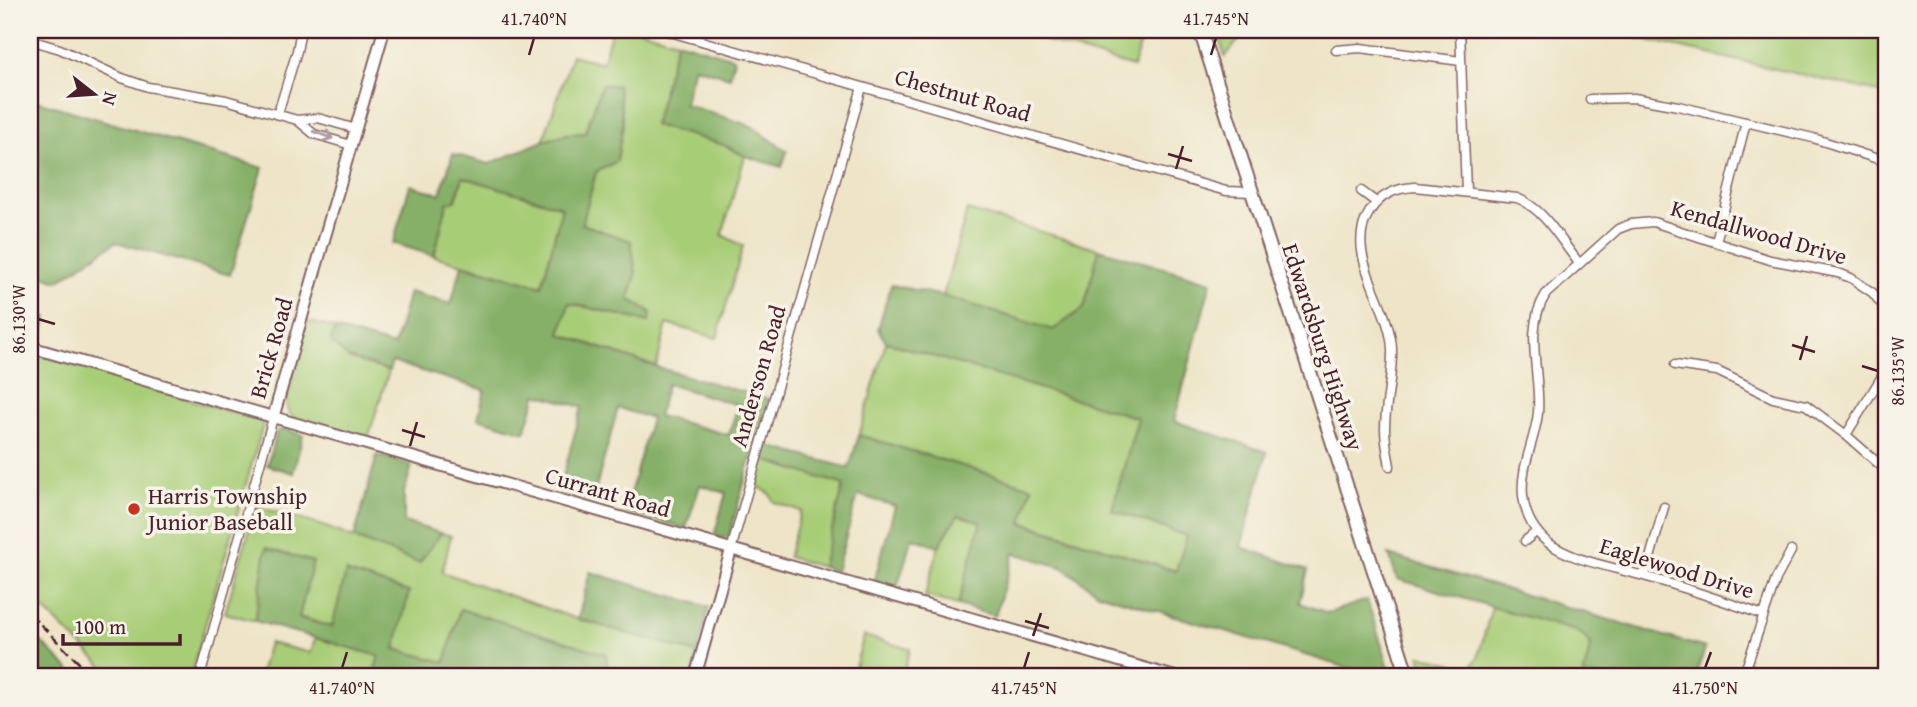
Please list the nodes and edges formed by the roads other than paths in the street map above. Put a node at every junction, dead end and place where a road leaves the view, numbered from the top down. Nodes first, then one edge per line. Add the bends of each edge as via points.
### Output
1 (301, 30) edge
2 (384, 30) edge
3 (663, 30) edge
4 (1200, 30) edge
5 (1460, 30) edge
6 (30, 40) edge
7 (1336, 50) dead end
8 (1461, 61) junction
9 (862, 87) junction
10 (1590, 99) dead end
11 (278, 113) junction
12 (298, 120) junction
13 (1746, 122) junction
14 (356, 129) junction
15 (351, 145) junction
16 (1887, 162) edge
17 (1362, 191) dead end
18 (1465, 191) junction
19 (1252, 192) junction
20 (1376, 202) junction
21 (1716, 242) junction
22 (1579, 263) junction
23 (1887, 311) edge
24 (30, 347) edge
25 (1675, 365) dead end
26 (1887, 368) edge
27 (273, 418) junction
28 (1846, 435) junction
29 (1390, 466) dead end
30 (1887, 471) edge
31 (1664, 507) dead end
32 (1536, 532) junction
33 (1525, 541) dead end
34 (731, 550) junction
35 (1791, 551) dead end
36 (1645, 576) junction
37 (1763, 615) junction
38 (1887, 663) edge
39 (200, 677) edge
40 (695, 677) edge
41 (1174, 677) edge
42 (1408, 677) edge
43 (1743, 677) edge
44 (1878, 677) edge

1 - 11 street
2 - 14 street, Brick Road
3 - 9 street, Chestnut Road
4 - 19 main road, Edwardsburg Highway
5 - 8 street
6 - 11 street via 148,87
7 - 8 street via 1360,48
8 - 18 street
9 - 19 street, Chestnut Road via 1226,191
9 - 34 street, Anderson Road
10 - 13 street via 1634,98
11 - 12 street
12 - 14 street via 318,118
12 -> 15 street via 314,134
13 - 16 street
13 - 21 street
14 - 15 street, Brick Road
15 - 27 street, Brick Road
17 - 20 street
18 - 20 street via 1402,188
18 - 22 street via 1528,202
19 - 42 main road, Edwardsburg Highway
20 - 29 street via 1361,228 1360,243 1389,326 1391,375 1385,428
21 - 22 street, Kendallwood Drive via 1642,222 1618,229
21 - 23 street, Kendallwood Drive via 1851,278 1873,293
22 - 32 street, Kendallwood Drive via 1546,294 1534,319 1538,416 1522,483 1528,517
24 - 27 street, Currant Road
25 - 28 street via 1717,371 1773,398 1806,405
26 - 28 street
27 - 34 street, Currant Road
27 - 39 street, Brick Road
28 - 30 street
31 - 36 street
32 - 33 street
32 - 36 street, Eaglewood Drive via 1563,552
34 - 40 street, Anderson Road
34 - 41 street, Currant Road
35 - 37 street
36 - 37 street, Eaglewood Drive
37 - 43 street, Eaglewood Drive
38 - 44 street

